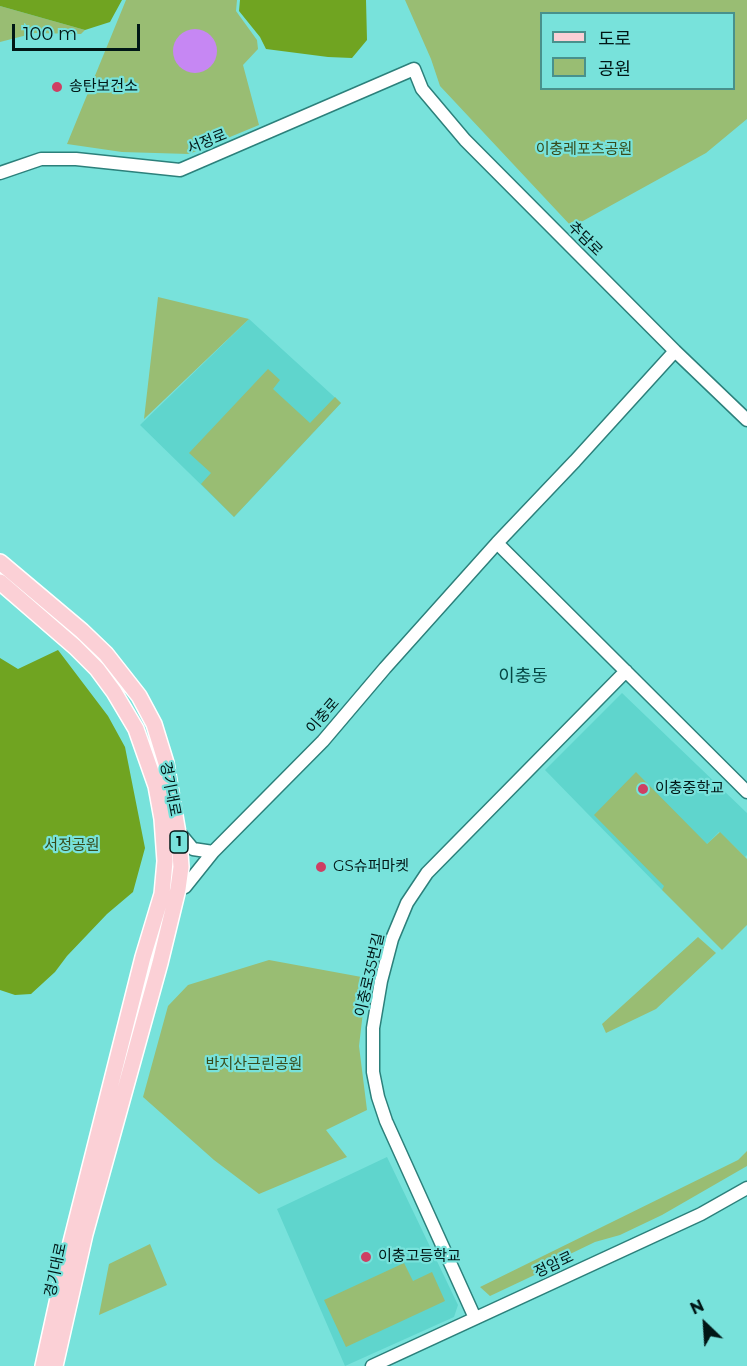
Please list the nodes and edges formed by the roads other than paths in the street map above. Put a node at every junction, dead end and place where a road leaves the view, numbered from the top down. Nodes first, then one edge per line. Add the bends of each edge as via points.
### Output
1 (414, 69) joint
2 (0, 173) edge
3 (675, 351) junction
4 (747, 420) edge
5 (497, 543) junction
6 (0, 562) edge
7 (0, 582) edge
8 (626, 671) junction
9 (747, 792) edge
10 (178, 831) junction
11 (213, 852) junction
12 (178, 889) junction
13 (162, 894) junction
14 (94, 1177) junction
15 (747, 1188) edge
16 (475, 1318) junction
17 (34, 1366) edge
18 (43, 1366) edge
19 (55, 1366) edge
20 (63, 1366) edge
21 (372, 1366) edge

1 - 2 street, 서정로 via 180,170 41,159
1 - 3 street, 추담로 via 422,89 465,140
3 - 4 street, 추담로
3 - 5 street, 이충로
5 - 8 street
5 - 11 street, 이충로 via 323,741
6 - 10 main road, 경기대로 / 1 via 106,654 139,696 154,724 166,763
7 - 13 main road, 경기대로 / 1 via 97,669 136,729 156,786 162,819
8 - 9 street
8 - 16 street, 이충로35번길 via 427,873 407,903 381,981 373,1028 373,1072 378,1097
10 - 11 street via 193,849
10 - 12 main road, 경기대로 / 1
11 - 12 street, 이충로 via 185,887
12 - 13 street, 이충로
12 - 14 main road, 경기대로 / 1 via 160,963
13 - 14 main road, 경기대로 / 1 via 143,957
14 - 17 main road, 경기대로 / 1 via 78,1197 63,1239
14 - 18 main road, 경기대로 / 1 via 66,1262
14 - 19 main road, 경기대로 / 1
14 - 20 main road, 경기대로 / 1 via 100,1205
15 - 16 street, 정암로 via 701,1214
16 - 21 street, 정암로

